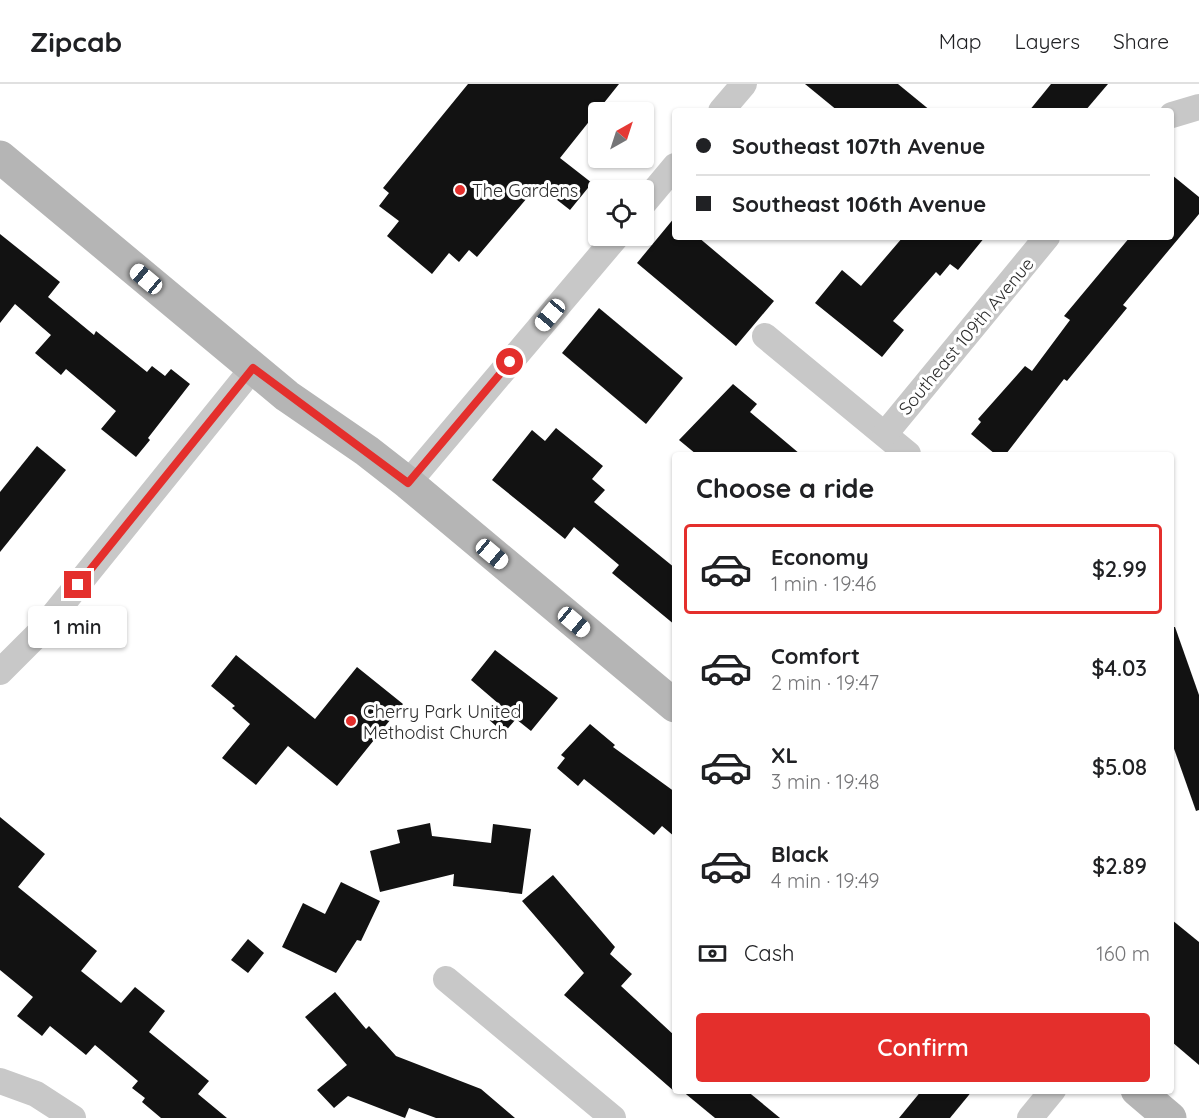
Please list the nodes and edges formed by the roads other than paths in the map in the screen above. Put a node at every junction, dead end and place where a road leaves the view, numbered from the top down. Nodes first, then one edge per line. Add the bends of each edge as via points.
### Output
1 (744, 84) edge
2 (1199, 107) edge
3 (724, 108) edge
4 (1174, 114) edge
5 (0, 157) edge
6 (672, 170) edge
7 (654, 192) edge
8 (1045, 240) edge
9 (609, 246) edge
10 (765, 336) dead end
11 (253, 368) junction
12 (885, 434) junction
13 (906, 452) edge
14 (408, 483) junction
15 (0, 672) edge
16 (672, 703) edge
17 (446, 980) dead end
18 (0, 1081) edge
19 (1050, 1094) edge
20 (1142, 1094) edge
21 (74, 1118) edge
22 (613, 1118) edge
23 (1030, 1118) edge
24 (1170, 1118) edge

1 - 3 street
2 - 4 street
5 - 11 street
6 - 7 street
8 - 12 street, Southeast 109th Avenue
9 - 14 street
10 - 12 street
11 - 14 street
11 - 15 street via 39,633
12 - 13 street
14 - 16 street
17 - 22 street
18 - 21 street via 36,1094
19 - 23 street
20 - 24 street

